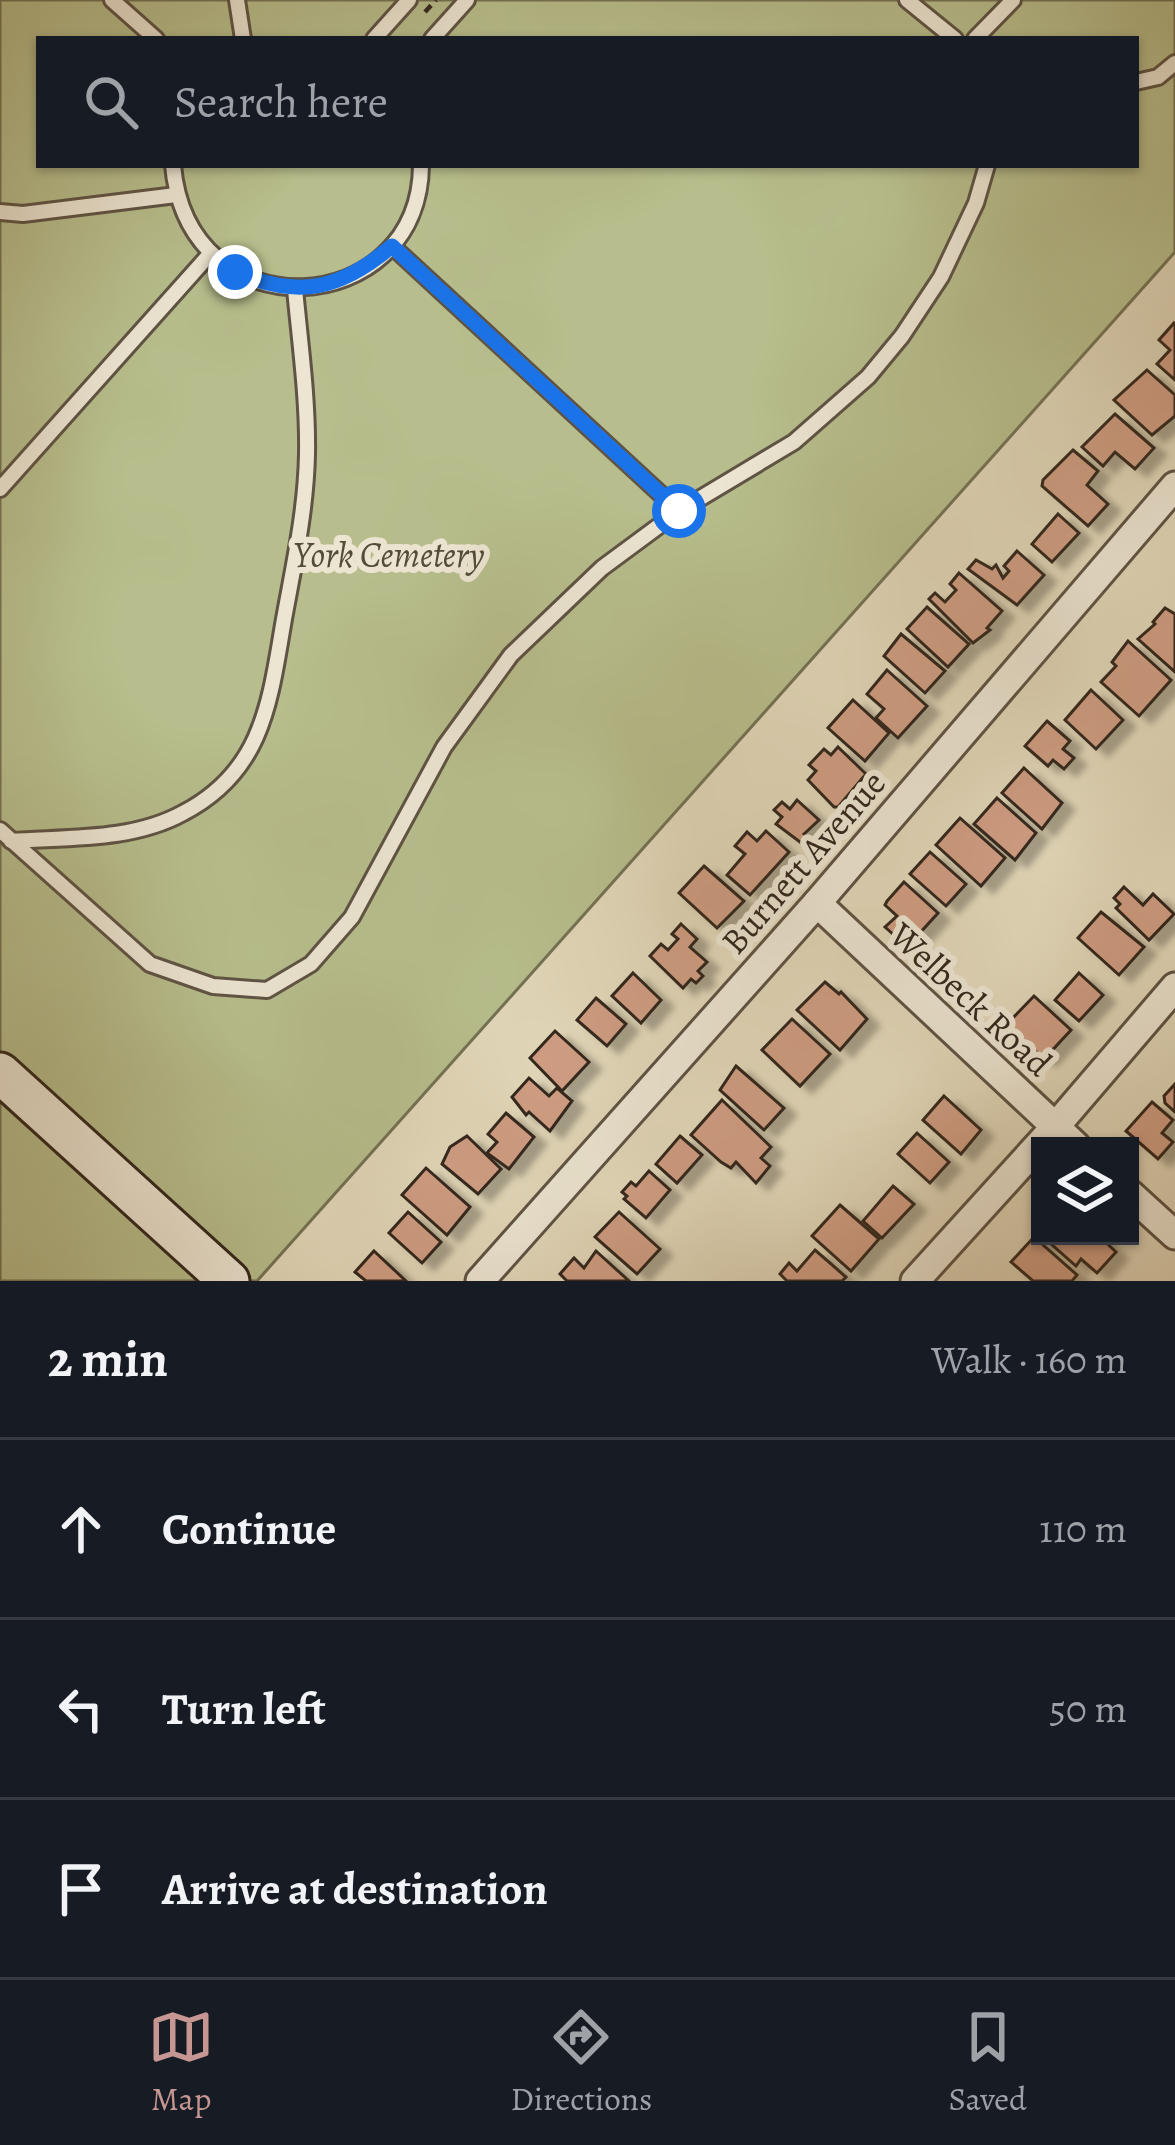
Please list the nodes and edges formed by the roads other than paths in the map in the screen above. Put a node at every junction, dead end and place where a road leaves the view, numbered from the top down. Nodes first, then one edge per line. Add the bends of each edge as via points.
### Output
1 (112, 0) edge
2 (237, 0) edge
3 (409, 0) edge
4 (466, 0) edge
5 (907, 0) edge
6 (1012, 0) edge
7 (153, 36) edge
8 (243, 36) edge
9 (377, 36) edge
10 (435, 36) edge
11 (951, 36) edge
12 (978, 36) edge
13 (1175, 62) edge
14 (1139, 81) edge
15 (173, 168) edge
16 (422, 168) edge
17 (986, 168) edge
18 (176, 195) junction
19 (0, 212) edge
20 (392, 246) junction
21 (210, 254) junction
22 (295, 289) junction
23 (1175, 486) edge
24 (0, 489) edge
25 (679, 511) junction
26 (6, 836) edge
27 (817, 903) junction
28 (1175, 987) edge
29 (0, 1073) edge
30 (1065, 1137) edge
31 (1031, 1170) edge
32 (1139, 1202) edge
33 (1175, 1234) edge
34 (229, 1281) edge
35 (481, 1281) edge
36 (915, 1281) edge

1 - 7 lane
2 - 8 lane
3 - 9 lane
4 - 10 lane
5 - 11 lane
6 - 12 lane
13 - 14 lane
15 - 18 lane
16 - 20 lane via 411,216
17 - 25 lane via 941,278 868,377 794,442
18 - 19 lane
18 - 21 lane
20 - 22 lane via 364,270
20 - 25 lane
21 - 22 lane via 249,278
21 - 24 lane
22 - 26 lane via 304,504 271,699 248,755 207,797 146,828
23 - 27 street, Burnett Avenue
25 - 26 lane via 602,568 511,655 444,747 352,917 311,964 267,991 213,986 150,964
27 - 30 street, Welbeck Road
27 - 35 street, Burnett Avenue
28 - 30 street
29 - 34 street
31 - 36 street
32 - 33 street

